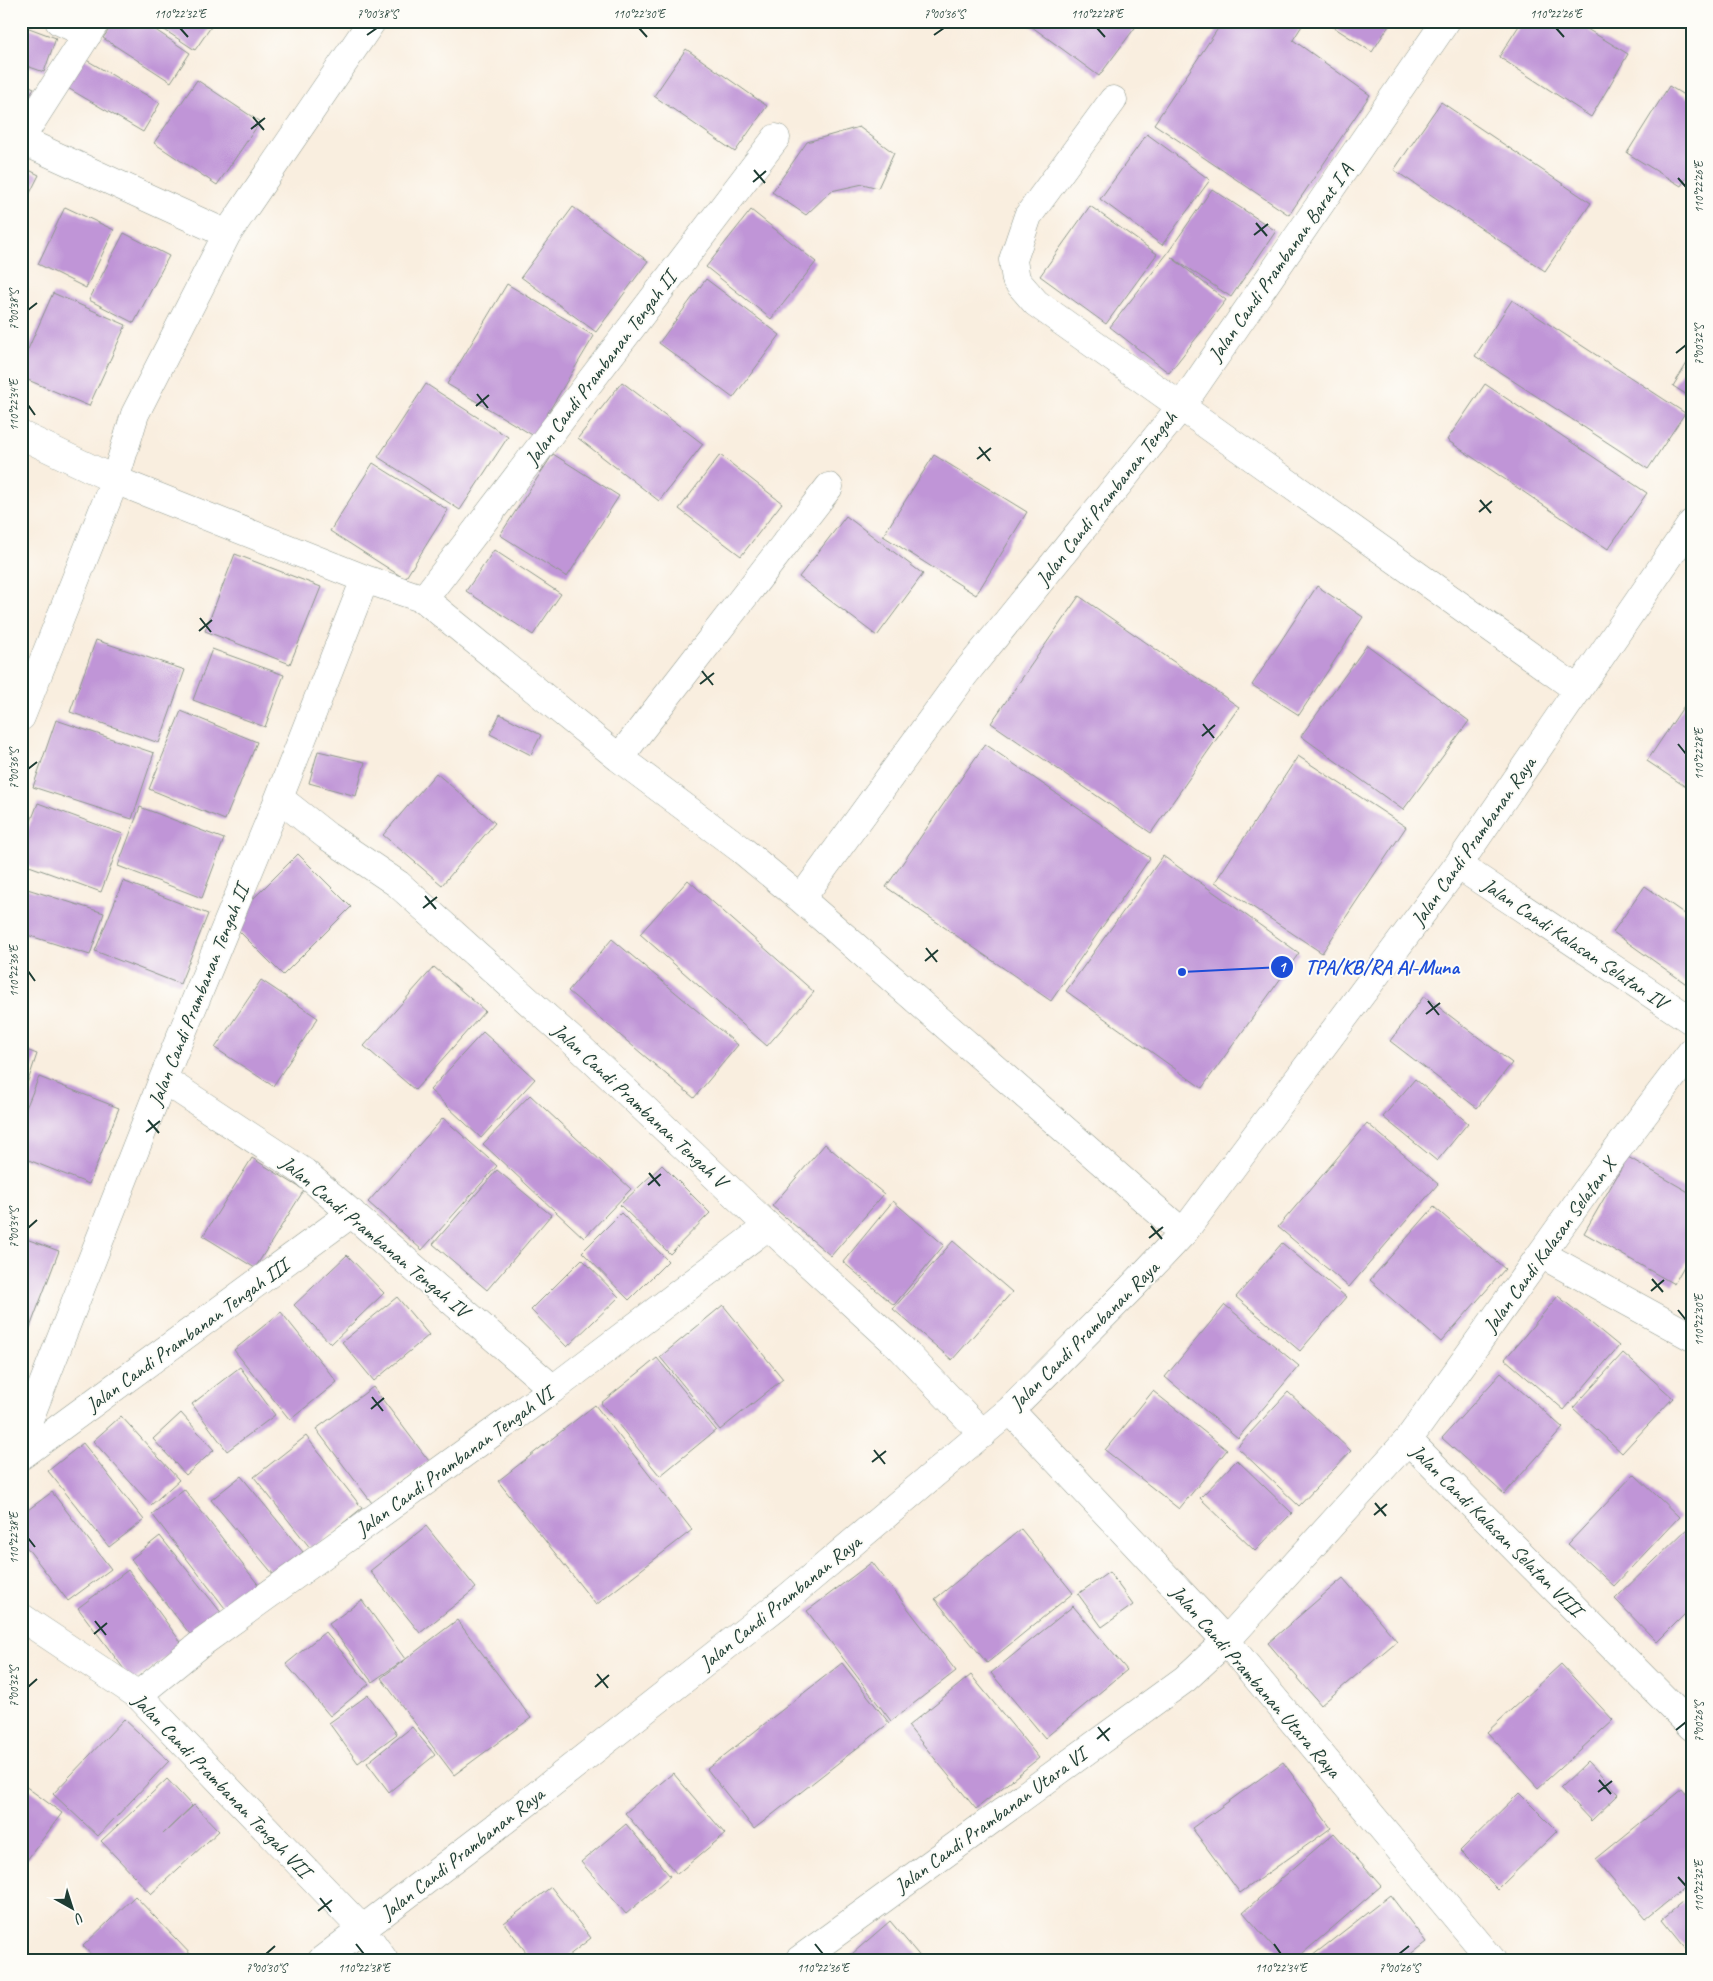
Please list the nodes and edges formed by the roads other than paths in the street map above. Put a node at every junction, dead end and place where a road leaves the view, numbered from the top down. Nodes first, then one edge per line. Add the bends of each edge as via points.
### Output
1 (59, 21) edge
2 (372, 21) edge
3 (1446, 21) edge
4 (92, 28) edge
5 (1113, 100) dead end
6 (776, 138) dead end
7 (21, 139) edge
8 (228, 234) junction
9 (1180, 408) junction
10 (21, 435) edge
11 (115, 480) junction
12 (829, 487) dead end
13 (1692, 523) edge
14 (365, 579) junction
15 (424, 599) junction
16 (1578, 690) junction
17 (21, 717) edge
18 (619, 758) junction
19 (279, 798) junction
20 (1458, 865) junction
21 (801, 899) junction
22 (1692, 1021) edge
23 (1692, 1051) edge
24 (163, 1079) junction
25 (352, 1213) junction
26 (768, 1226) junction
27 (1183, 1233) junction
28 (1541, 1254) junction
29 (1692, 1337) edge
30 (553, 1389) junction
31 (1010, 1410) junction
32 (982, 1434) junction
33 (21, 1440) edge
34 (1408, 1440) junction
35 (21, 1456) edge
36 (21, 1617) edge
37 (1226, 1641) junction
38 (138, 1695) junction
39 (1692, 1727) edge
40 (364, 1930) junction
41 (322, 1960) edge
42 (384, 1960) edge
43 (798, 1960) edge
44 (1492, 1960) edge

1 - 4 street
2 - 8 street
3 - 9 street, Jalan Candi Prambanan Barat I A
4 - 7 street
5 - 9 street, Jalan Candi Prambanan Tengah via 1028,216 1013,260 1016,280 1036,303
6 - 15 street, Jalan Candi Prambanan Tengah II
7 - 8 street
8 - 11 street via 135,414
9 - 16 street
9 - 21 street, Jalan Candi Prambanan Tengah via 964,674
10 - 11 street
11 - 14 street
11 - 17 street
12 - 18 street
13 - 16 street, Jalan Candi Prambanan Raya
14 - 15 street
14 - 19 street, Jalan Candi Prambanan Tengah II
15 - 18 street
16 - 20 street, Jalan Candi Prambanan Raya
18 - 21 street via 742,850
19 - 24 street, Jalan Candi Prambanan Tengah II
19 - 26 street, Jalan Candi Prambanan Tengah V via 327,836 398,884 575,1043
20 - 22 street, Jalan Candi Kalasan Selatan IV
20 - 27 street, Jalan Candi Prambanan Raya
21 - 27 street
23 - 28 street, Jalan Candi Kalasan Selatan X
24 - 25 street, Jalan Candi Prambanan Tengah IV via 304,1172
24 - 33 street, Jalan Candi Prambanan Tengah II
25 - 30 street, Jalan Candi Prambanan Tengah IV
25 - 35 street, Jalan Candi Prambanan Tengah III
26 - 30 street, Jalan Candi Prambanan Tengah VI
26 - 32 street, Jalan Candi Prambanan Tengah V via 900,1347
27 - 31 street, Jalan Candi Prambanan Raya
28 - 29 street
28 - 34 street, Jalan Candi Kalasan Selatan X
30 - 38 street, Jalan Candi Prambanan Tengah VI via 203,1642
31 - 32 street, Jalan Candi Prambanan Raya
31 - 37 street, Jalan Candi Prambanan Utara Raya
32 - 40 street, Jalan Candi Prambanan Raya via 786,1599
34 - 37 street, Jalan Candi Kalasan Selatan VIII
34 - 39 street, Jalan Candi Kalasan Selatan VIII
36 - 38 street, Jalan Candi Prambanan Tengah VII
37 - 43 street, Jalan Candi Prambanan Utara VI via 1186,1679
37 - 44 street, Jalan Candi Prambanan Utara Raya
38 - 40 street, Jalan Candi Prambanan Tengah VII
40 - 41 street, Jalan Candi Prambanan Raya
40 - 42 street

